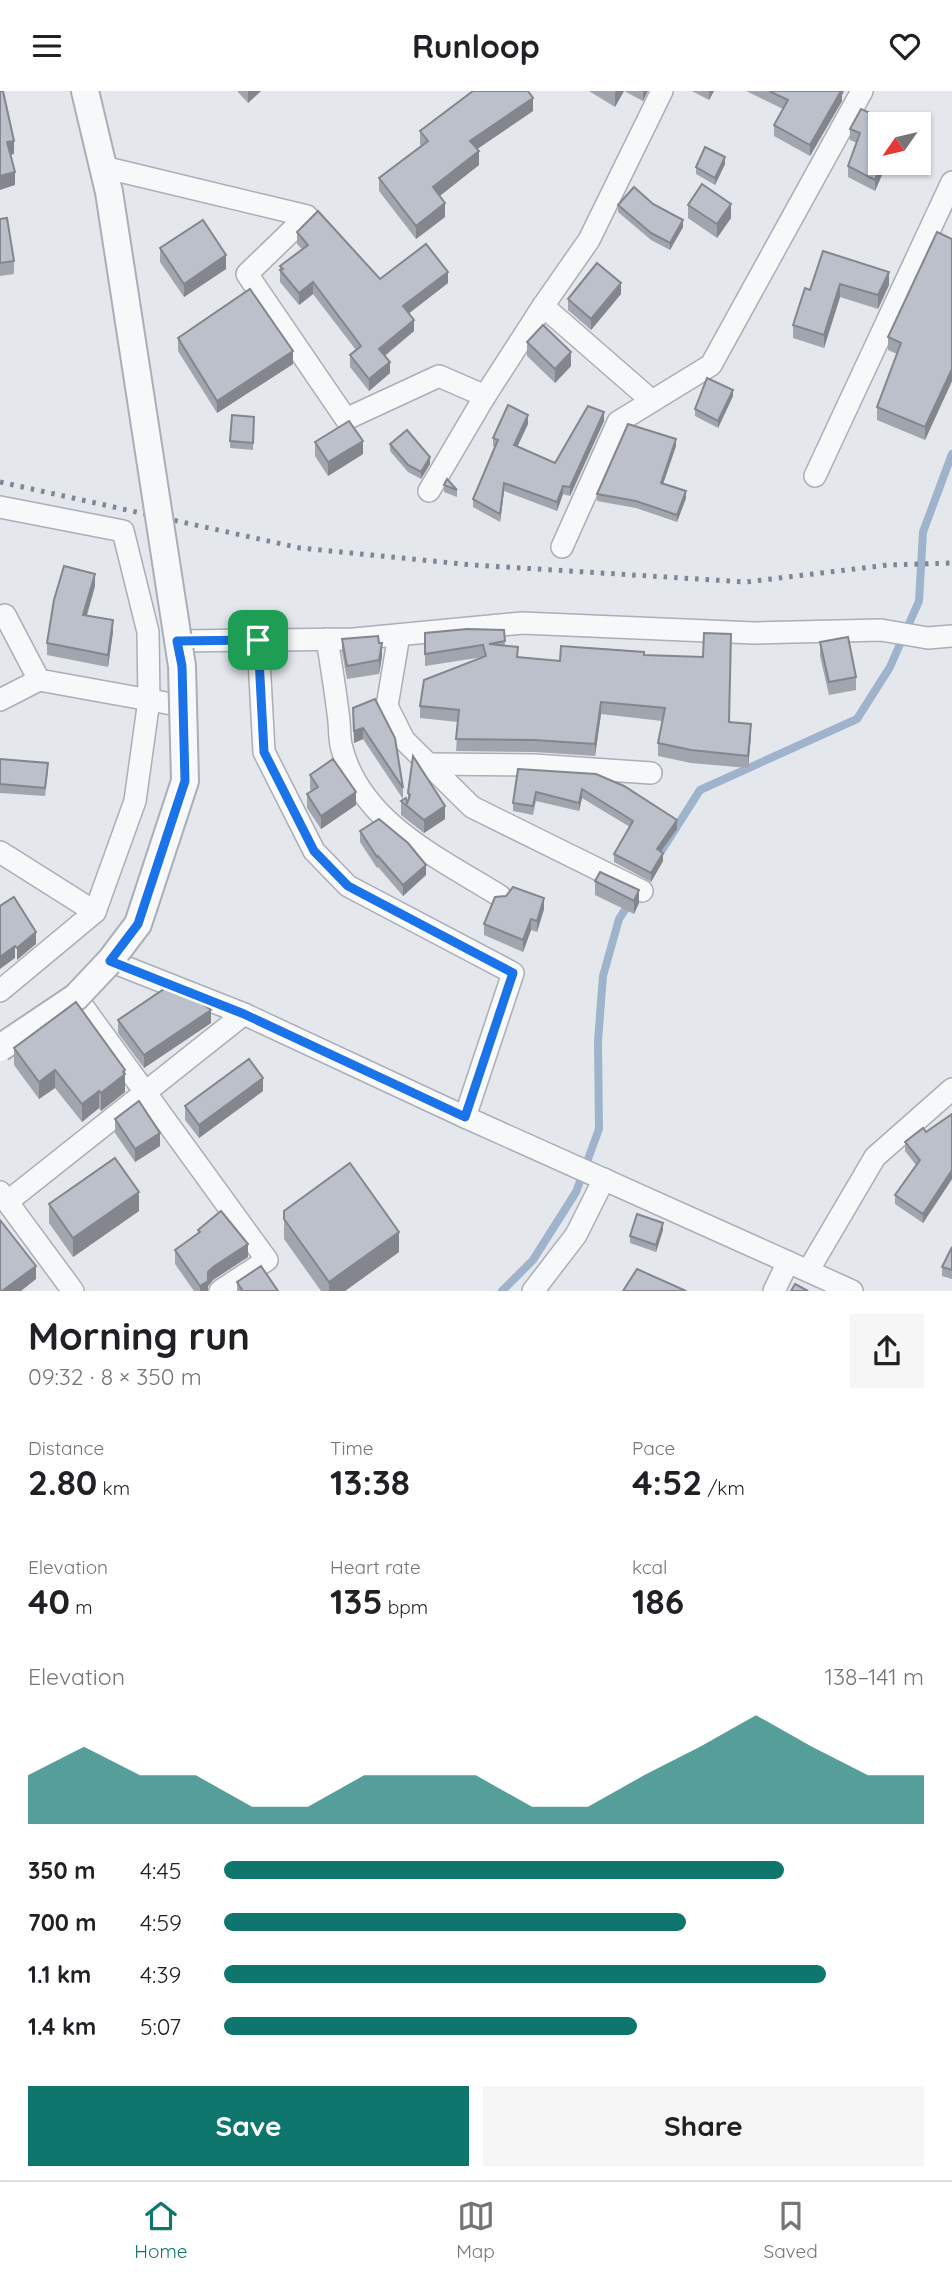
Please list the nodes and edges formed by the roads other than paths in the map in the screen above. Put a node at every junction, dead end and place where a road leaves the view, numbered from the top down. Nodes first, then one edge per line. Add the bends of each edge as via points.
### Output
1 (662, 91) edge
2 (862, 91) edge
3 (86, 92) edge
4 (106, 179) junction
5 (952, 182) edge
6 (542, 306) junction
7 (485, 396) junction
8 (652, 401) junction
9 (815, 476) dead end
10 (429, 491) dead end
11 (0, 507) edge
12 (562, 547) dead end
13 (0, 617) edge
14 (399, 635) junction
15 (952, 636) edge
16 (327, 639) junction
17 (258, 640) junction
18 (177, 641) junction
19 (39, 680) junction
20 (0, 700) edge
21 (149, 700) junction
22 (183, 706) junction
23 (428, 764) junction
24 (651, 773) dead end
25 (0, 852) edge
26 (642, 891) edge
27 (500, 896) edge
28 (95, 912) junction
29 (110, 961) junction
30 (0, 991) edge
31 (76, 997) junction
32 (244, 1014) junction
33 (0, 1048) edge
34 (952, 1089) edge
35 (147, 1093) junction
36 (465, 1117) junction
37 (604, 1179) junction
38 (4, 1197) edge
39 (788, 1262) junction
40 (807, 1271) junction
41 (73, 1291) edge
42 (219, 1291) edge
43 (533, 1291) edge
44 (774, 1291) edge
45 (852, 1291) edge

1 - 6 street via 589,240
2 - 8 street via 711,365
3 - 4 street
4 - 7 street via 307,216 247,274 346,419 439,376
4 - 18 street, bridge
5 - 9 street
6 - 7 street
6 - 8 street
7 - 10 street
8 - 12 street via 618,422
11 - 21 street via 123,531 148,632
13 - 19 street via 5,615
14 - 15 street via 522,624 754,633 881,630 928,639
14 - 16 street
14 - 23 street via 387,706 404,740
16 - 17 street
16 - 27 street via 341,745 352,776 370,803 426,851
17 - 18 street
17 - 36 street via 264,752 314,851 348,886 513,973
18 - 22 street, bridge
19 - 20 street
19 - 21 street
21 - 22 street
21 - 28 street via 135,800
22 - 29 street, bridge via 185,781 138,924
23 - 24 street
23 - 26 street via 472,807
25 - 28 street
28 - 30 street
29 - 31 street, bridge
29 - 32 street
31 - 33 street, bridge
31 - 35 street
32 - 35 street
32 - 36 street
34 - 40 street via 875,1157
35 - 38 street
35 - 42 street via 267,1260
36 - 37 street
37 - 39 street
37 - 43 street via 576,1235
38 - 41 street
39 - 40 street
39 - 44 street
40 - 45 street

